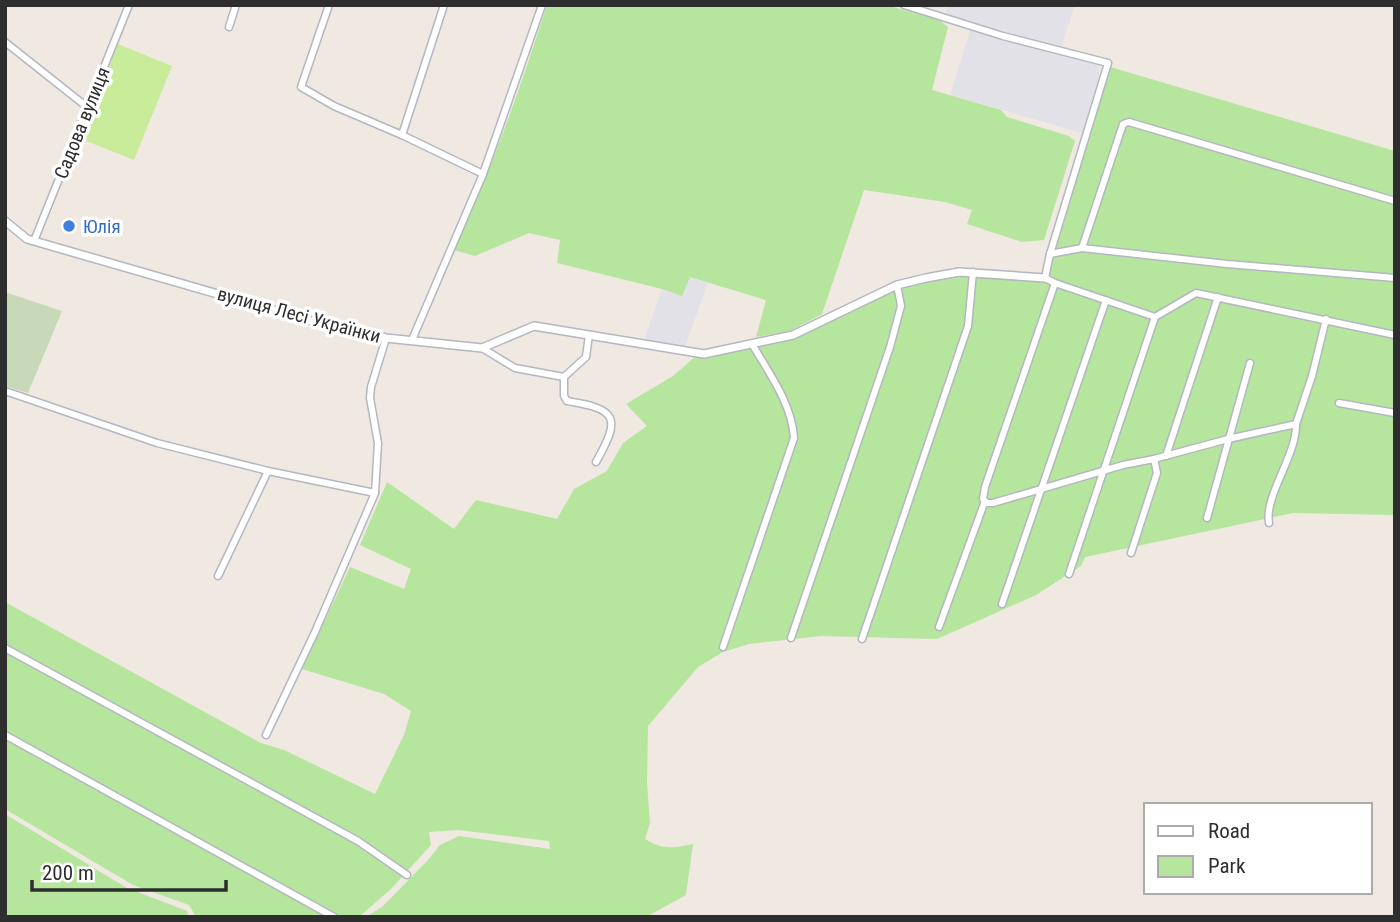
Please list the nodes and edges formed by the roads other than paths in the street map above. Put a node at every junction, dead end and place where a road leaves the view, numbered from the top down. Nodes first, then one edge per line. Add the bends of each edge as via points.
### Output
1 (129, 5) edge
2 (236, 5) edge
3 (329, 5) edge
4 (444, 5) edge
5 (542, 5) edge
6 (904, 5) edge
7 (229, 27) dead end
8 (5, 42) edge
9 (87, 107) junction
10 (402, 135) junction
11 (483, 174) junction
12 (1395, 201) edge
13 (5, 221) edge
14 (34, 241) junction
15 (1082, 247) junction
16 (1050, 254) junction
17 (973, 272) junction
18 (1045, 278) junction
19 (1395, 278) edge
20 (1055, 283) junction
21 (897, 285) junction
22 (1218, 297) junction
23 (1106, 300) junction
24 (1155, 317) junction
25 (1326, 319) junction
26 (589, 335) junction
27 (1395, 335) edge
28 (386, 338) junction
29 (412, 340) junction
30 (752, 344) junction
31 (482, 348) junction
32 (1250, 363) dead end
33 (564, 377) junction
34 (5, 391) edge
35 (1339, 404) dead end
36 (1395, 412) edge
37 (1296, 425) junction
38 (1228, 439) junction
39 (1166, 456) junction
40 (1154, 459) junction
41 (596, 462) dead end
42 (268, 471) junction
43 (1101, 472) junction
44 (1041, 490) junction
45 (374, 493) junction
46 (985, 501) junction
47 (1207, 518) dead end
48 (1269, 523) dead end
49 (1131, 553) dead end
50 (1069, 574) dead end
51 (218, 576) dead end
52 (1002, 604) dead end
53 (939, 627) dead end
54 (791, 638) dead end
55 (863, 639) dead end
56 (5, 648) edge
57 (723, 648) dead end
58 (266, 735) dead end
59 (5, 736) edge
60 (407, 875) dead end
61 (334, 917) edge

1 - 9 street, Садова вулиця
2 - 7 street
3 - 10 street via 301,87
4 - 10 street
5 - 11 street
6 - 16 street via 1108,63
8 - 9 street
9 - 14 street, Садова вулиця
10 - 11 street
11 - 29 street
12 - 15 street via 1129,122 1123,124
13 - 14 street, вулиця Лесі Українки
14 - 28 street, вулиця Лесі Українки via 332,327
15 - 16 street
15 - 19 street
16 - 18 street
17 - 18 street, вулиця Лесі Українки
17 - 21 street, вулиця Лесі Українки
17 - 55 street via 968,326
18 - 20 street
20 - 23 street
20 - 46 street via 985,487
21 - 30 street, вулиця Лесі Українки via 793,335
21 - 54 street via 901,306 890,346
22 - 24 street via 1191,294
22 - 25 street
22 - 39 street
23 - 24 street
23 - 44 street
24 - 43 street
25 - 27 street
25 - 37 street
26 - 30 street, вулиця Лесі Українки via 697,353
26 - 31 street, вулиця Лесі Українки via 534,326
26 - 33 street via 586,357
28 - 29 street, вулиця Лесі Українки
28 - 45 street via 370,398 378,443
29 - 31 street, вулиця Лесі Українки
30 - 57 street via 783,396 794,438
31 - 33 street via 515,368
32 - 38 street
33 - 41 street via 567,401 594,405 610,417 611,435
34 - 42 street via 154,442
35 - 36 street
37 - 38 street
37 - 48 street
38 - 39 street
38 - 47 street
39 - 40 street
40 - 43 street
40 - 49 street via 1157,473
42 - 45 street
42 - 51 street
43 - 44 street
43 - 50 street
44 - 46 street via 993,503
44 - 52 street
45 - 58 street
46 - 53 street
56 - 60 street via 358,841
59 - 61 street

